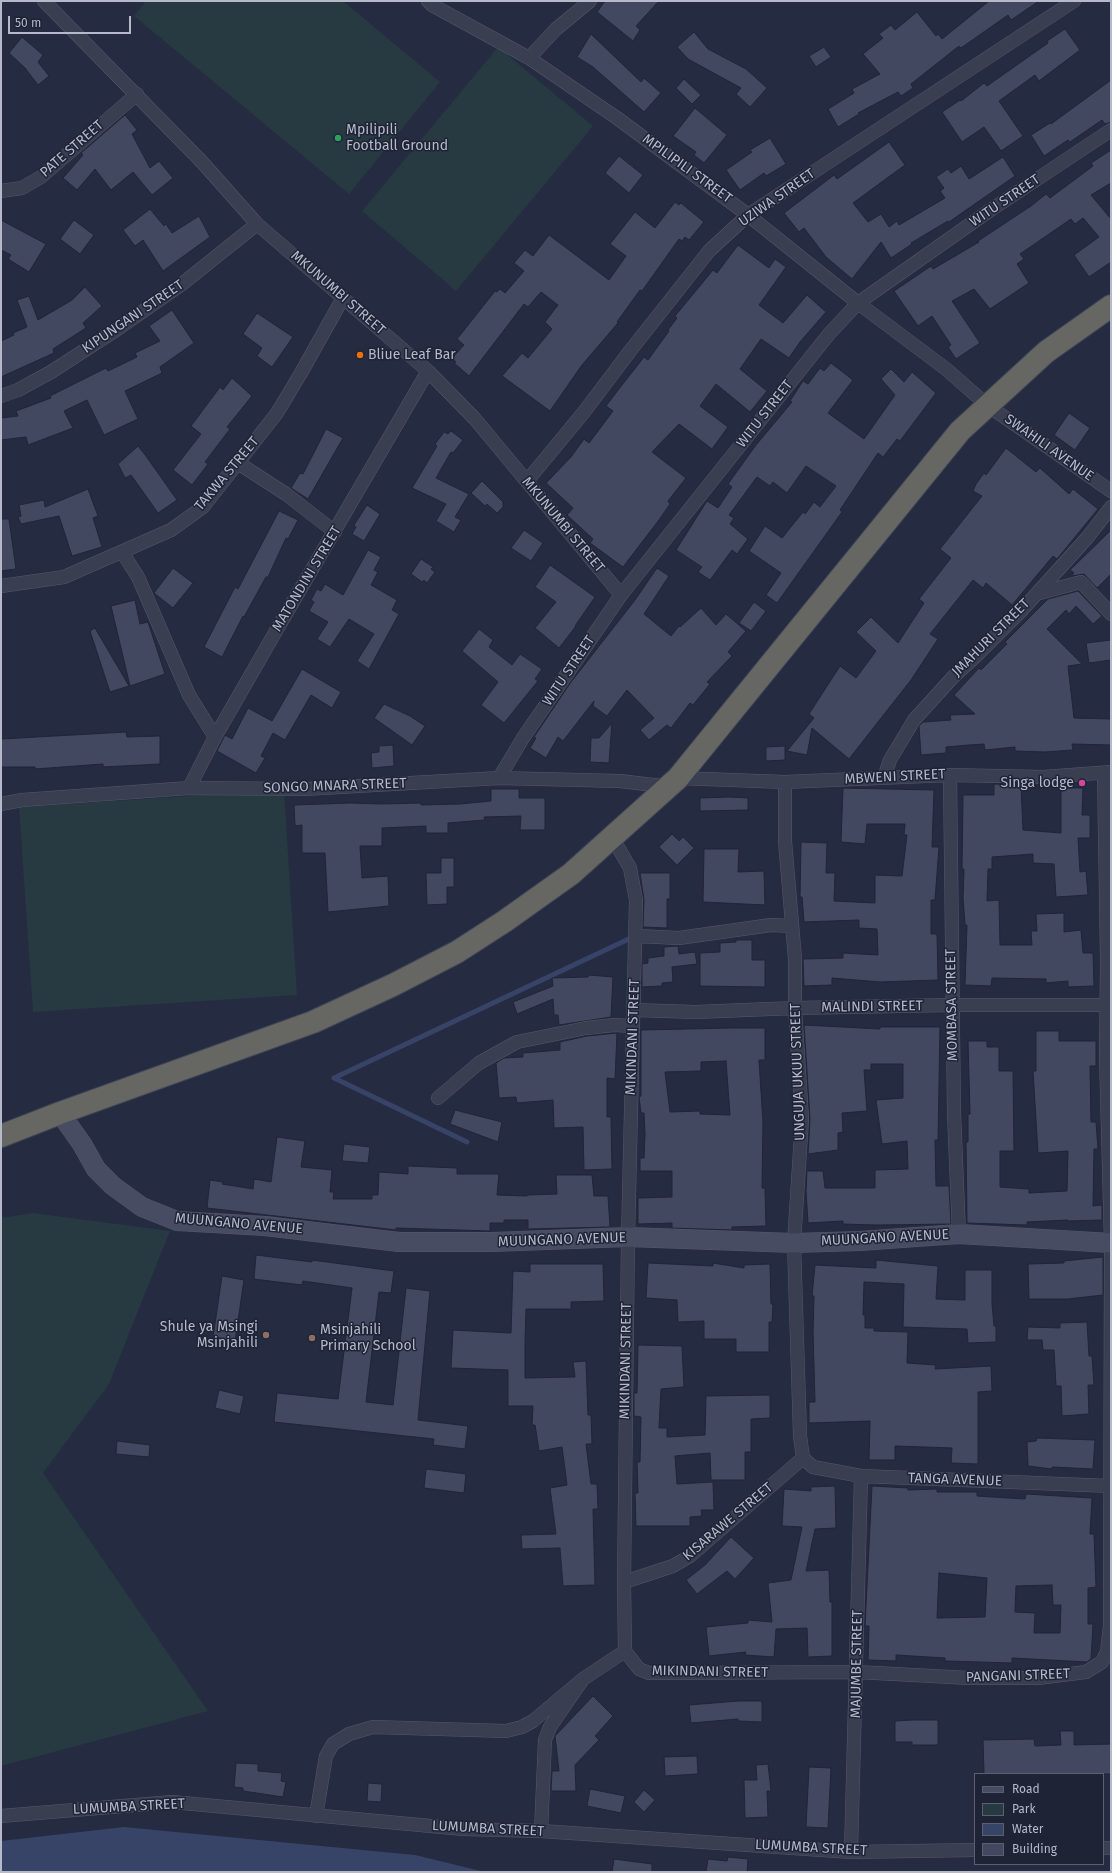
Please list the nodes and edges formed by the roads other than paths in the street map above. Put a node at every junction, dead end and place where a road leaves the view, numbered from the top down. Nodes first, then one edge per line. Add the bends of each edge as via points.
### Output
1 (44, 1) edge
2 (428, 1) edge
3 (590, 1) edge
4 (1074, 1) edge
5 (529, 58) junction
6 (137, 94) junction
7 (1111, 130) edge
8 (1, 191) edge
9 (748, 215) junction
10 (257, 224) junction
11 (343, 298) junction
12 (858, 303) junction
13 (1111, 306) edge
14 (428, 371) junction
15 (1, 396) edge
16 (987, 405) junction
17 (238, 463) junction
18 (527, 481) junction
19 (1111, 491) edge
20 (1111, 507) edge
21 (335, 532) junction
22 (122, 552) junction
23 (1, 586) edge
24 (1036, 594) junction
25 (621, 595) junction
26 (1111, 614) edge
27 (215, 737) junction
28 (1108, 773) edge
29 (950, 775) junction
30 (499, 778) junction
31 (884, 778) junction
32 (674, 782) junction
33 (785, 782) junction
34 (189, 788) junction
35 (1, 804) edge
36 (612, 837) junction
37 (791, 926) junction
38 (636, 936) junction
39 (952, 1005) junction
40 (1108, 1005) edge
41 (795, 1008) junction
42 (634, 1010) junction
43 (633, 1026) junction
44 (438, 1098) dead end
45 (60, 1113) junction
46 (1, 1136) edge
47 (959, 1234) junction
48 (628, 1237) junction
49 (794, 1243) junction
50 (1111, 1244) edge
51 (803, 1458) junction
52 (861, 1476) junction
53 (1110, 1486) edge
54 (624, 1582) junction
55 (625, 1651) junction
56 (856, 1672) junction
57 (582, 1679) junction
58 (1, 1816) edge
59 (316, 1816) junction
60 (541, 1831) junction
61 (974, 1850) edge
62 (851, 1852) junction

1 - 6 street, MKUNUMBI STREET
2 - 5 street, MPILIPILI STREET
3 - 5 street via 556,29
4 - 9 street, UZIWA STREET
5 - 9 street, MPILIPILI STREET via 617,118
6 - 8 street, PATE STREET via 41,177 22,188
6 - 10 street, MKUNUMBI STREET
7 - 12 street, WITU STREET via 989,211
9 - 12 street, MPILIPILI STREET
9 - 18 street, UZIWA STREET via 709,251
10 - 11 street, MKUNUMBI STREET
10 - 15 street, KIPUNGANI STREET via 182,284 116,330 51,372
11 - 14 street, MKUNUMBI STREET
11 - 17 street, TAKWA STREET via 302,373 281,406
12 - 16 street, MPILIPILI STREET via 946,369
12 - 25 street, WITU STREET via 829,334
13 - 16 highway via 1046,352
14 - 18 street, MKUNUMBI STREET via 475,419
14 - 21 street, MATONDINI STREET
16 - 19 street, SWAHILI AVENUE
16 - 32 highway via 960,431
17 - 21 street via 286,494
17 - 22 street, TAKWA STREET via 203,507 171,530
18 - 25 street, MKUNUMBI STREET
20 - 24 street, JMAHURI STREET via 1087,538
21 - 27 street, MATONDINI STREET
22 - 23 street, TAKWA STREET via 64,577
22 - 27 street via 143,589 189,695
24 - 26 street via 1081,582
24 - 31 street, JMAHURI STREET via 918,714 890,760
25 - 30 street, WITU STREET via 523,738
27 - 34 street, MATONDINI STREET
28 - 29 street, MBWENI STREET via 1043,777
28 - 40 street, PANGANI STREET
29 - 31 street, MBWENI STREET
29 - 39 street, MOMBASA STREET
30 - 32 street, SONGO MNARA STREET
30 - 34 street, SONGO MNARA STREET via 305,789
31 - 33 street, MBWENI STREET
32 - 33 street, MBWENI STREET
32 - 36 highway
33 - 37 street, UNGUJA UKUU STREET via 785,841
34 - 35 street, SONGO MNARA STREET via 22,800
36 - 38 street, MIKINDANI STREET via 630,868 636,900
36 - 45 highway via 571,874 506,921 457,952 393,985 313,1022
37 - 38 street via 764,926 679,938
37 - 41 street, UNGUJA UKUU STREET
38 - 42 street, MIKINDANI STREET
39 - 40 street, MALINDI STREET
39 - 41 street, MALINDI STREET
39 - 47 street, MOMBASA STREET
40 - 50 street, PANGANI STREET
41 - 42 street, MALINDI STREET via 696,1012
41 - 49 street, UNGUJA UKUU STREET via 802,1118
42 - 43 street, MIKINDANI STREET
43 - 44 street via 586,1028 516,1042 479,1062
43 - 48 street, MIKINDANI STREET
45 - 46 highway
45 - 48 main road, MUUNGANO AVENUE via 96,1169 113,1186 142,1207 177,1221 265,1226 399,1242 492,1242
47 - 49 main road, MUUNGANO AVENUE
47 - 50 main road, MUUNGANO AVENUE
48 - 49 main road, MUUNGANO AVENUE
48 - 54 street, MIKINDANI STREET
49 - 51 street, UNGUJA UKUU STREET via 800,1436
50 - 53 street, PANGANI STREET
51 - 52 street, TANGA AVENUE via 813,1467
51 - 54 street, KISARAWE STREET via 690,1556 673,1566
52 - 53 street, TANGA AVENUE
52 - 56 street, MAJUMBE STREET
53 - 56 street, PANGANI STREET via 1110,1626 1107,1652 1102,1662 1086,1672 1038,1678 968,1678
54 - 55 street, MIKINDANI STREET
55 - 56 street, MIKINDANI STREET via 639,1669 650,1673
55 - 57 street
56 - 62 street, MAJUMBE STREET
57 - 59 street via 534,1720 522,1727 506,1731 372,1727 349,1734 333,1744 326,1756
57 - 60 street via 550,1727 545,1740
58 - 59 street, LUMUMBA STREET via 172,1802
59 - 60 street, LUMUMBA STREET via 463,1829
60 - 62 street, LUMUMBA STREET
61 - 62 street, LUMUMBA STREET

